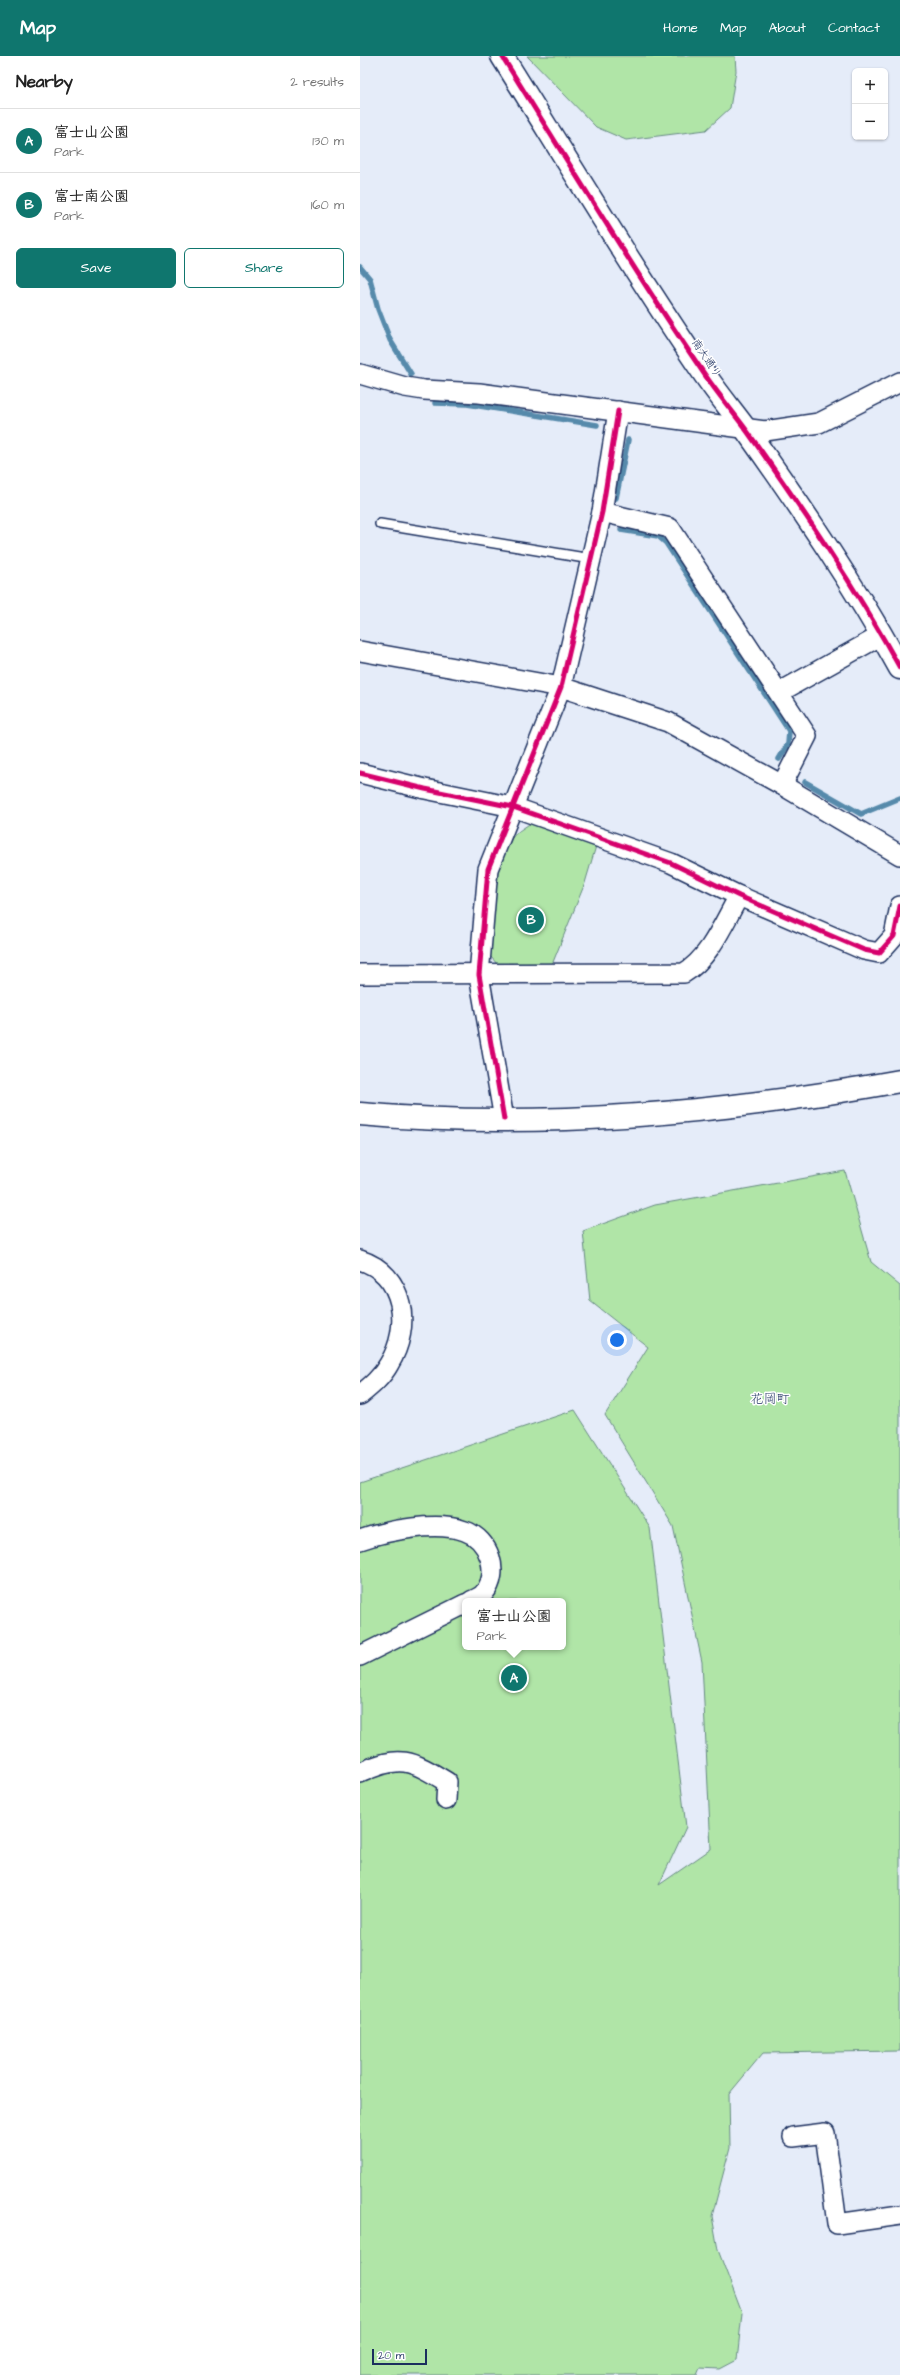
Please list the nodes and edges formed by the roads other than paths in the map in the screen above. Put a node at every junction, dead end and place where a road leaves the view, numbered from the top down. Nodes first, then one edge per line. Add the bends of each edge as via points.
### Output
1 (502, 56) edge
2 (360, 374) edge
3 (900, 382) edge
4 (618, 411) junction
5 (746, 430) junction
6 (602, 512) junction
7 (380, 524) dead end
8 (591, 559) junction
9 (882, 635) junction
10 (360, 651) edge
11 (900, 668) edge
12 (561, 687) junction
13 (780, 692) junction
14 (360, 773) edge
15 (782, 785) junction
16 (513, 807) junction
17 (900, 855) edge
18 (739, 896) junction
19 (900, 906) edge
20 (360, 974) edge
21 (480, 975) junction
22 (900, 1082) edge
23 (360, 1114) edge
24 (504, 1119) junction
25 (360, 1260) edge
26 (360, 1396) edge
27 (360, 1540) edge
28 (476, 1598) edge
29 (462, 1605) edge
30 (360, 1656) edge
31 (360, 1773) edge
32 (446, 1800) dead end
33 (793, 2137) dead end
34 (900, 2215) edge

1 - 5 street, 南大通り via 705,375
2 - 4 street via 424,390 479,393
3 - 5 street via 819,423 765,431
4 - 5 street
4 - 6 street
5 - 9 street, 南大通り via 819,536
6 - 8 street
6 - 13 street via 670,528
7 - 8 lane
8 - 12 street
9 - 11 street, 南大通り
9 - 13 street
10 - 12 street
12 - 15 street via 668,722
12 - 16 street
13 - 15 street via 807,736
14 - 16 street
15 - 17 street
16 - 18 street via 671,863
16 - 21 street via 488,870
18 - 19 street via 864,950 879,953 894,936
18 - 21 street via 707,951 695,967 684,973
20 - 21 street
21 - 24 street
22 - 24 street via 748,1105 609,1116
23 - 24 street
25 - 26 street via 384,1272 393,1283 400,1301 403,1321 398,1345 390,1363 379,1380
27 - 28 street via 430,1526 465,1531 480,1540 489,1553 492,1568 490,1583 483,1594
29 - 30 street
31 - 32 street via 377,1765 394,1762 416,1763 447,1782
33 - 34 street via 825,2133 837,2224

